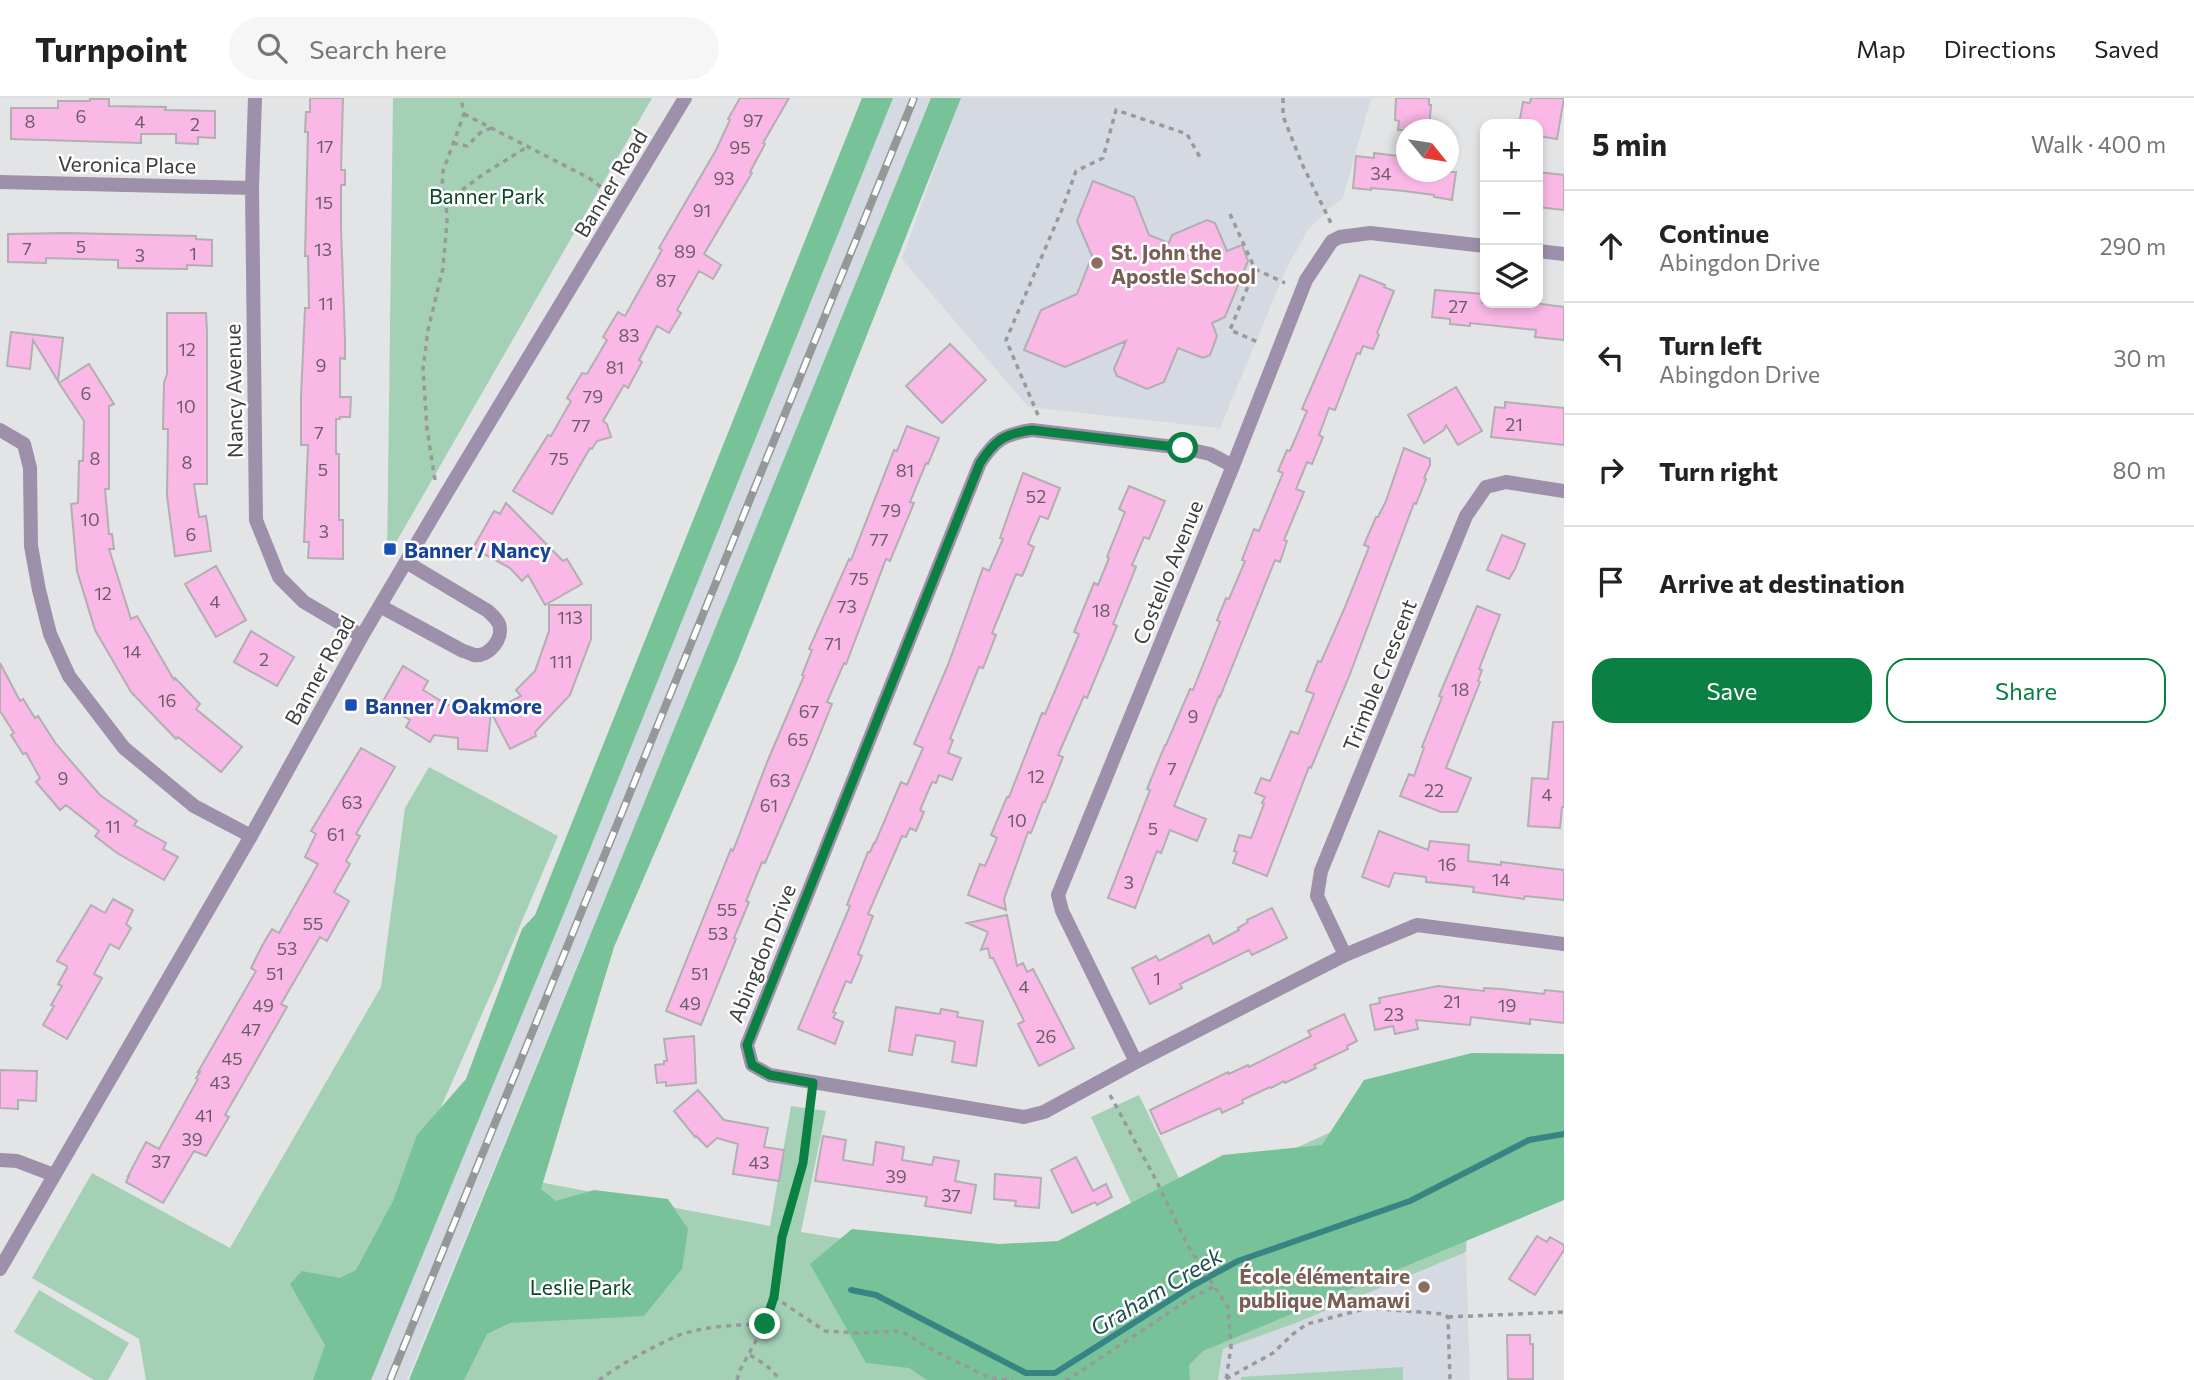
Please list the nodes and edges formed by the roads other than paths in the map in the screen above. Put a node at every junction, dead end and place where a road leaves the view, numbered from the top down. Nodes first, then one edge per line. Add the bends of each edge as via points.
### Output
1 (255, 98) edge
2 (685, 98) edge
3 (0, 182) edge
4 (252, 188) junction
5 (1480, 245) edge
6 (1543, 252) edge
7 (1564, 254) edge
8 (0, 430) edge
9 (1233, 466) junction
10 (1564, 491) edge
11 (406, 562) junction
12 (380, 606) junction
13 (362, 636) junction
14 (251, 836) junction
15 (1564, 944) edge
16 (1345, 955) junction
17 (1136, 1062) junction
18 (0, 1160) edge
19 (54, 1175) junction
20 (0, 1269) edge

1 - 4 street, Nancy Avenue
2 - 11 street, Banner Road
3 - 4 street, Veronica Place
4 - 13 street, Nancy Avenue via 256,520 279,577 304,602
5 - 9 street, Costello Avenue via 1370,233 1332,241 1306,280
6 - 7 street
8 - 14 street via 24,444 30,468 31,546 39,590 50,634 69,676 124,748 194,806
9 - 17 street, Costello Avenue via 1058,895
9 - 17 street, Abingdon Drive via 1210,454 1183,448 1032,430 1012,433 992,444 980,463 747,1045 752,1065 770,1075 1024,1117 1044,1112
10 - 16 street, Trimble Crescent via 1506,482 1486,487 1466,516 1321,871 1317,896
11 - 12 street, Banner Road
11 - 12 street via 488,611 499,623 496,645 477,655 463,651
12 - 13 street, Banner Road
13 - 14 street, Banner Road
14 - 19 street, Banner Road
15 - 16 street, Abingdon Drive via 1417,925
16 - 17 street, Abingdon Drive
18 - 19 street via 17,1161
19 - 20 street, Banner Road

